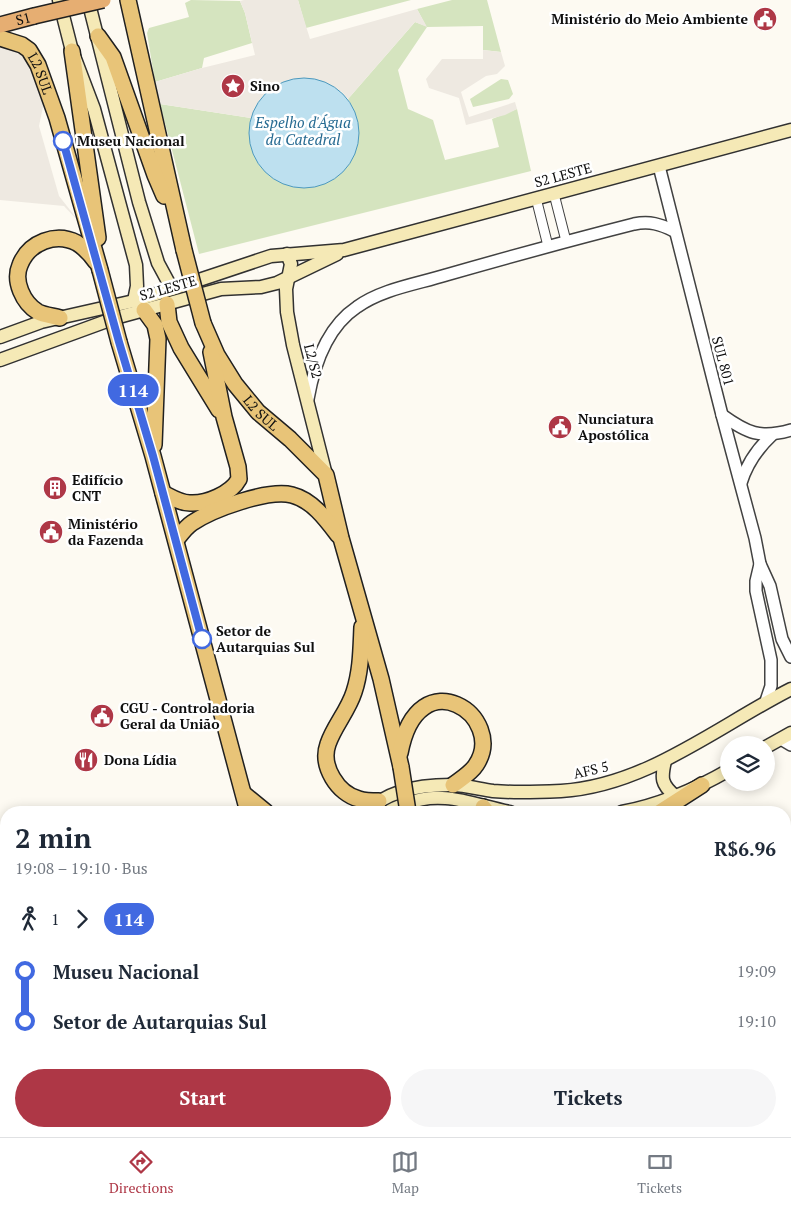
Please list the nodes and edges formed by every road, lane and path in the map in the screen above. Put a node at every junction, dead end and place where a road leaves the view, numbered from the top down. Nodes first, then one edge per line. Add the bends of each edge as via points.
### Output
1 (59, 0) edge
2 (88, 0) edge
3 (103, 0) edge
4 (128, 0) edge
5 (0, 24) edge
6 (98, 36) junction
7 (0, 38) edge
8 (72, 51) junction
9 (791, 130) edge
10 (659, 166) junction
11 (554, 194) junction
12 (536, 198) junction
13 (177, 222) junction
14 (674, 231) junction
15 (566, 241) junction
16 (548, 246) junction
17 (344, 250) junction
18 (287, 254) junction
19 (246, 265) junction
20 (99, 268) junction
21 (288, 278) junction
22 (250, 287) junction
23 (172, 289) junction
24 (166, 304) junction
25 (139, 305) junction
26 (60, 318) junction
27 (204, 327) junction
28 (0, 337) edge
29 (0, 360) edge
30 (308, 399) junction
31 (722, 415) junction
32 (224, 417) junction
33 (791, 430) edge
34 (772, 435) junction
35 (153, 456) junction
36 (326, 475) junction
37 (741, 483) junction
38 (163, 493) junction
39 (341, 538) junction
40 (176, 540) junction
41 (760, 564) junction
42 (362, 611) junction
43 (777, 616) junction
44 (762, 620) junction
45 (791, 657) edge
46 (791, 689) edge
47 (766, 701) junction
48 (788, 739) edge
49 (775, 744) edge
50 (665, 761) junction
51 (400, 763) junction
52 (720, 775) edge
53 (453, 785) junction
54 (702, 785) junction
55 (244, 794) junction
56 (675, 796) junction
57 (247, 806) edge
58 (259, 806) edge
59 (380, 806) edge
60 (385, 806) edge
61 (388, 806) edge
62 (407, 806) edge
63 (476, 806) edge
64 (646, 806) edge
65 (669, 806) edge

1 - 8 main road
2 - 6 main road
3 - 5 highway, S1, bridge
4 - 13 main road, L2 SUL
6 - 13 main road via 113,57 155,175
6 - 23 main road via 139,202 158,263
7 - 20 main road, L2 SUL via 29,50 40,68
8 - 20 main road via 95,208
8 - 25 main road via 94,109 136,266
9 - 10 main road, S2 LESTE
10 - 11 main road, S2 LESTE
10 - 14 street, SUL 801
11 - 12 main road, S2 LESTE
11 - 15 street
12 - 16 street
12 - 17 main road, S2 LESTE
13 - 27 main road, L2 SUL, bridge
14 - 15 street via 646,222
14 - 31 street, SUL 801
15 - 16 street
16 - 30 street via 384,293 357,307 338,324 321,352
17 - 18 main road, S2 LESTE
17 - 21 main road, S2 LESTE
18 - 19 main road, S2 LESTE
18 - 21 main road, L2/S2 via 291,264
19 - 22 main road via 244,274
19 - 23 main road, S2 LESTE
20 - 26 main road via 78,244 64,238 46,239 32,248 20,265 21,293 38,312
20 - 35 main road, L2 SUL, bridge
21 - 22 main road, S2 LESTE via 261,287
21 - 30 main road, L2/S2 via 287,312
22 - 24 main road, S2 LESTE via 221,288
23 - 25 main road, S2 LESTE
24 - 25 main road, S2 LESTE
24 - 32 main road via 169,322 181,348
25 - 26 main road, S2 LESTE
25 - 29 main road, S2 LESTE via 115,318
25 - 35 main road via 155,325 158,338
26 - 28 main road, S2 LESTE
27 - 32 main road
27 - 36 main road, L2 SUL via 217,356 258,412
30 - 36 main road, L2/S2
31 - 34 street via 750,432
31 - 37 street, SUL 801
32 - 38 main road via 238,467 236,485 206,501 190,503
33 - 34 street
34 - 37 street via 752,458
35 - 38 main road, L2 SUL
36 - 39 main road
37 - 41 street, SUL 801
38 - 40 main road, L2 SUL
39 - 40 main road via 329,522 304,500 273,494 204,516
39 - 42 main road
40 - 55 main road, L2 SUL
41 - 43 street, SUL 801 via 770,586
41 - 44 street, SUL 801 via 756,591
42 - 51 main road
42 - 59 main road via 357,683 351,702 327,746 326,760 333,779 345,792
43 - 44 street
43 - 45 street, SUL 801 via 782,639
44 - 47 street, SUL 801 via 771,660 771,686
46 - 47 main road, AFS 5
47 - 50 main road, AFS 5
48 - 49 main road
50 - 53 main road, AFS 5 via 616,779 564,791 493,791
50 - 56 main road via 664,785
51 - 53 main road via 404,733 413,717 429,704 458,704 475,720 481,732 482,745 476,765
51 - 62 main road, bridge
52 - 54 main road
53 - 60 main road, AFS 5 via 416,788
54 - 56 main road
54 - 65 main road
55 - 57 main road, L2 SUL
55 - 58 main road
56 - 64 main road
61 - 63 main road via 431,797 459,799

